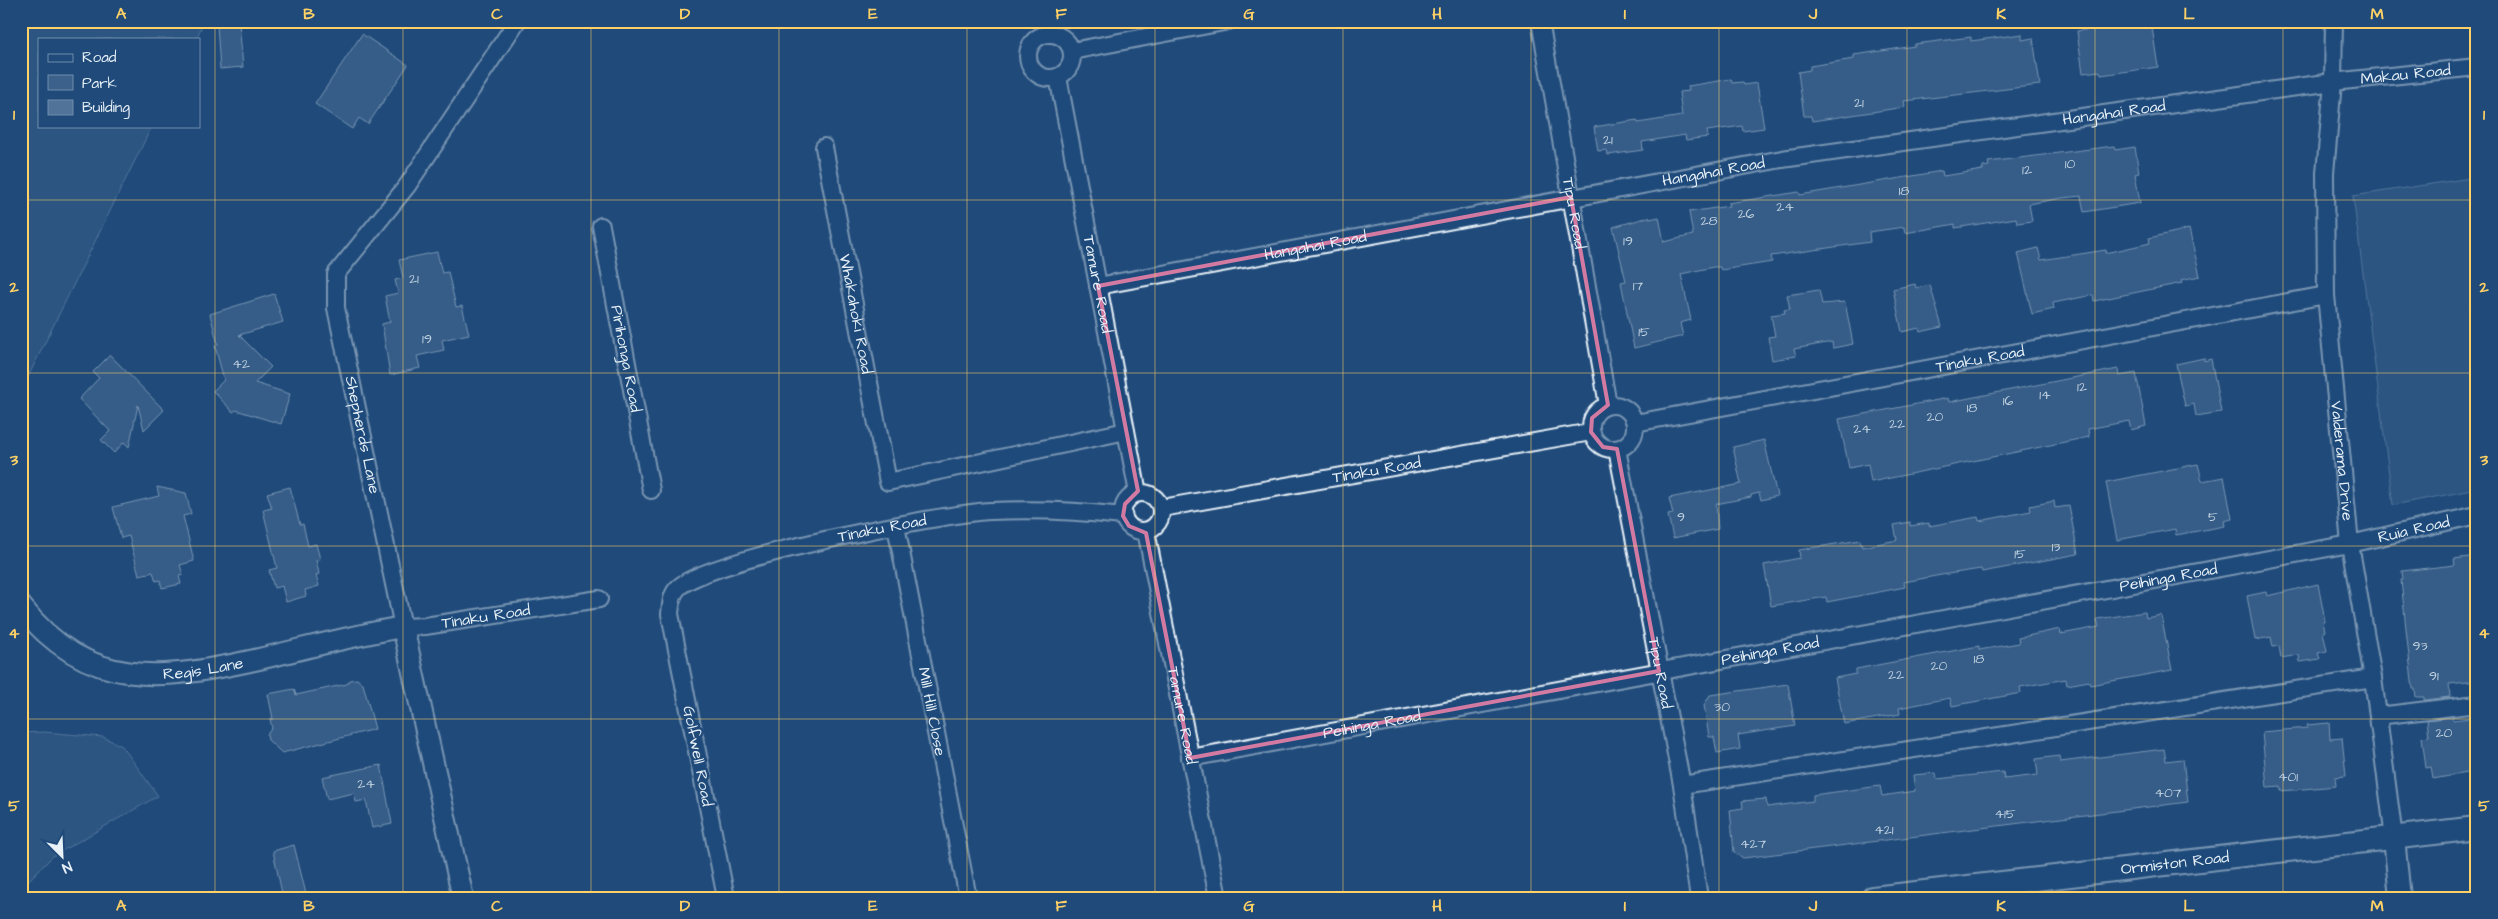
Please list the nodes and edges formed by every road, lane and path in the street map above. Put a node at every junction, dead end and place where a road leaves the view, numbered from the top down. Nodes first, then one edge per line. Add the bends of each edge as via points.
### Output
1 (517, 21) edge
2 (1229, 21) edge
3 (1540, 21) edge
4 (2334, 21) edge
5 (1046, 27) edge
6 (1072, 51) junction
7 (2477, 67) edge
8 (1058, 77) junction
9 (2333, 82) junction
10 (824, 147) dead end
11 (1571, 198) junction
12 (601, 226) dead end
13 (1098, 286) junction
14 (2326, 295) junction
15 (1608, 405) junction
16 (1635, 423) junction
17 (1126, 432) junction
18 (1591, 432) junction
19 (1616, 449) junction
20 (652, 490) dead end
21 (1138, 493) junction
22 (1162, 508) junction
23 (2477, 515) edge
24 (1123, 516) junction
25 (896, 526) junction
26 (1146, 531) junction
27 (2350, 544) junction
28 (599, 599) dead end
29 (21, 606) edge
30 (670, 614) joint
31 (403, 627) junction
32 (1658, 671) junction
33 (2373, 678) junction
34 (2477, 704) edge
35 (2378, 716) junction
36 (1190, 758) junction
37 (1682, 785) junction
38 (2477, 828) edge
39 (2394, 838) junction
40 (463, 898) edge
41 (726, 898) edge
42 (968, 898) edge
43 (1218, 898) edge
44 (1699, 898) edge
45 (1873, 898) edge
46 (2400, 898) edge

1 - 31 street, Shepherds Lane via 407,186 336,274 336,308
2 - 6 street
3 - 11 street, Tipu Road
4 - 9 street, Valderama Drive
5 - 6 street via 1064,38
5 - 8 street via 1032,43 1028,60 1039,75
6 - 8 street via 1071,64
7 - 9 street, Makau Road
8 - 13 street, Tamure Road
9 - 11 street, Hangahai Road via 1782,159
9 - 14 street, Valderama Drive via 2325,173
10 - 17 street, Whakahoki Road via 888,482
11 - 13 street, Hangahai Road
11 - 15 street, Tipu Road
12 - 20 street, Pirihonga Road
13 - 17 street, Tamure Road
14 - 16 street, Tinaku Road
14 - 27 street, Valderama Drive
15 - 16 street via 1622,406 1633,416
15 - 18 street via 1592,418
16 - 19 street via 1629,442
17 - 21 street, Tamure Road
18 - 19 street via 1598,444
18 - 22 street, Tinaku Road
19 - 32 street, Tipu Road
21 - 22 street via 1150,494
21 - 24 street via 1128,499
22 - 26 street via 1157,525
23 - 27 street, Ruia Road
24 - 25 street, Tinaku Road via 1055,510 989,511
24 - 26 street via 1129,526
25 - 30 street, Tinaku Road via 746,559 709,571 676,589
25 - 42 street, Mill Hill Close
26 - 36 street, Tamure Road
27 - 32 street, Peihinga Road
27 - 33 street, Valderama Drive
28 - 31 street, Tinaku Road
29 - 31 street, Regis Lane via 33,622 78,655 108,669 150,676 224,667
30 - 41 street, Golfwell Road
31 - 40 street, Shepherds Lane
32 - 36 street, Peihinga Road
32 - 37 street, Tipu Road
33 - 35 street, Valderama Drive
33 - 37 street
34 - 35 street
35 - 39 street, Valderama Drive
36 - 43 street, Tamure Road
37 - 44 street, Tipu Road
38 - 39 main road, Ormiston Road
39 - 45 main road, Ormiston Road
39 - 46 street, Valderama Drive

